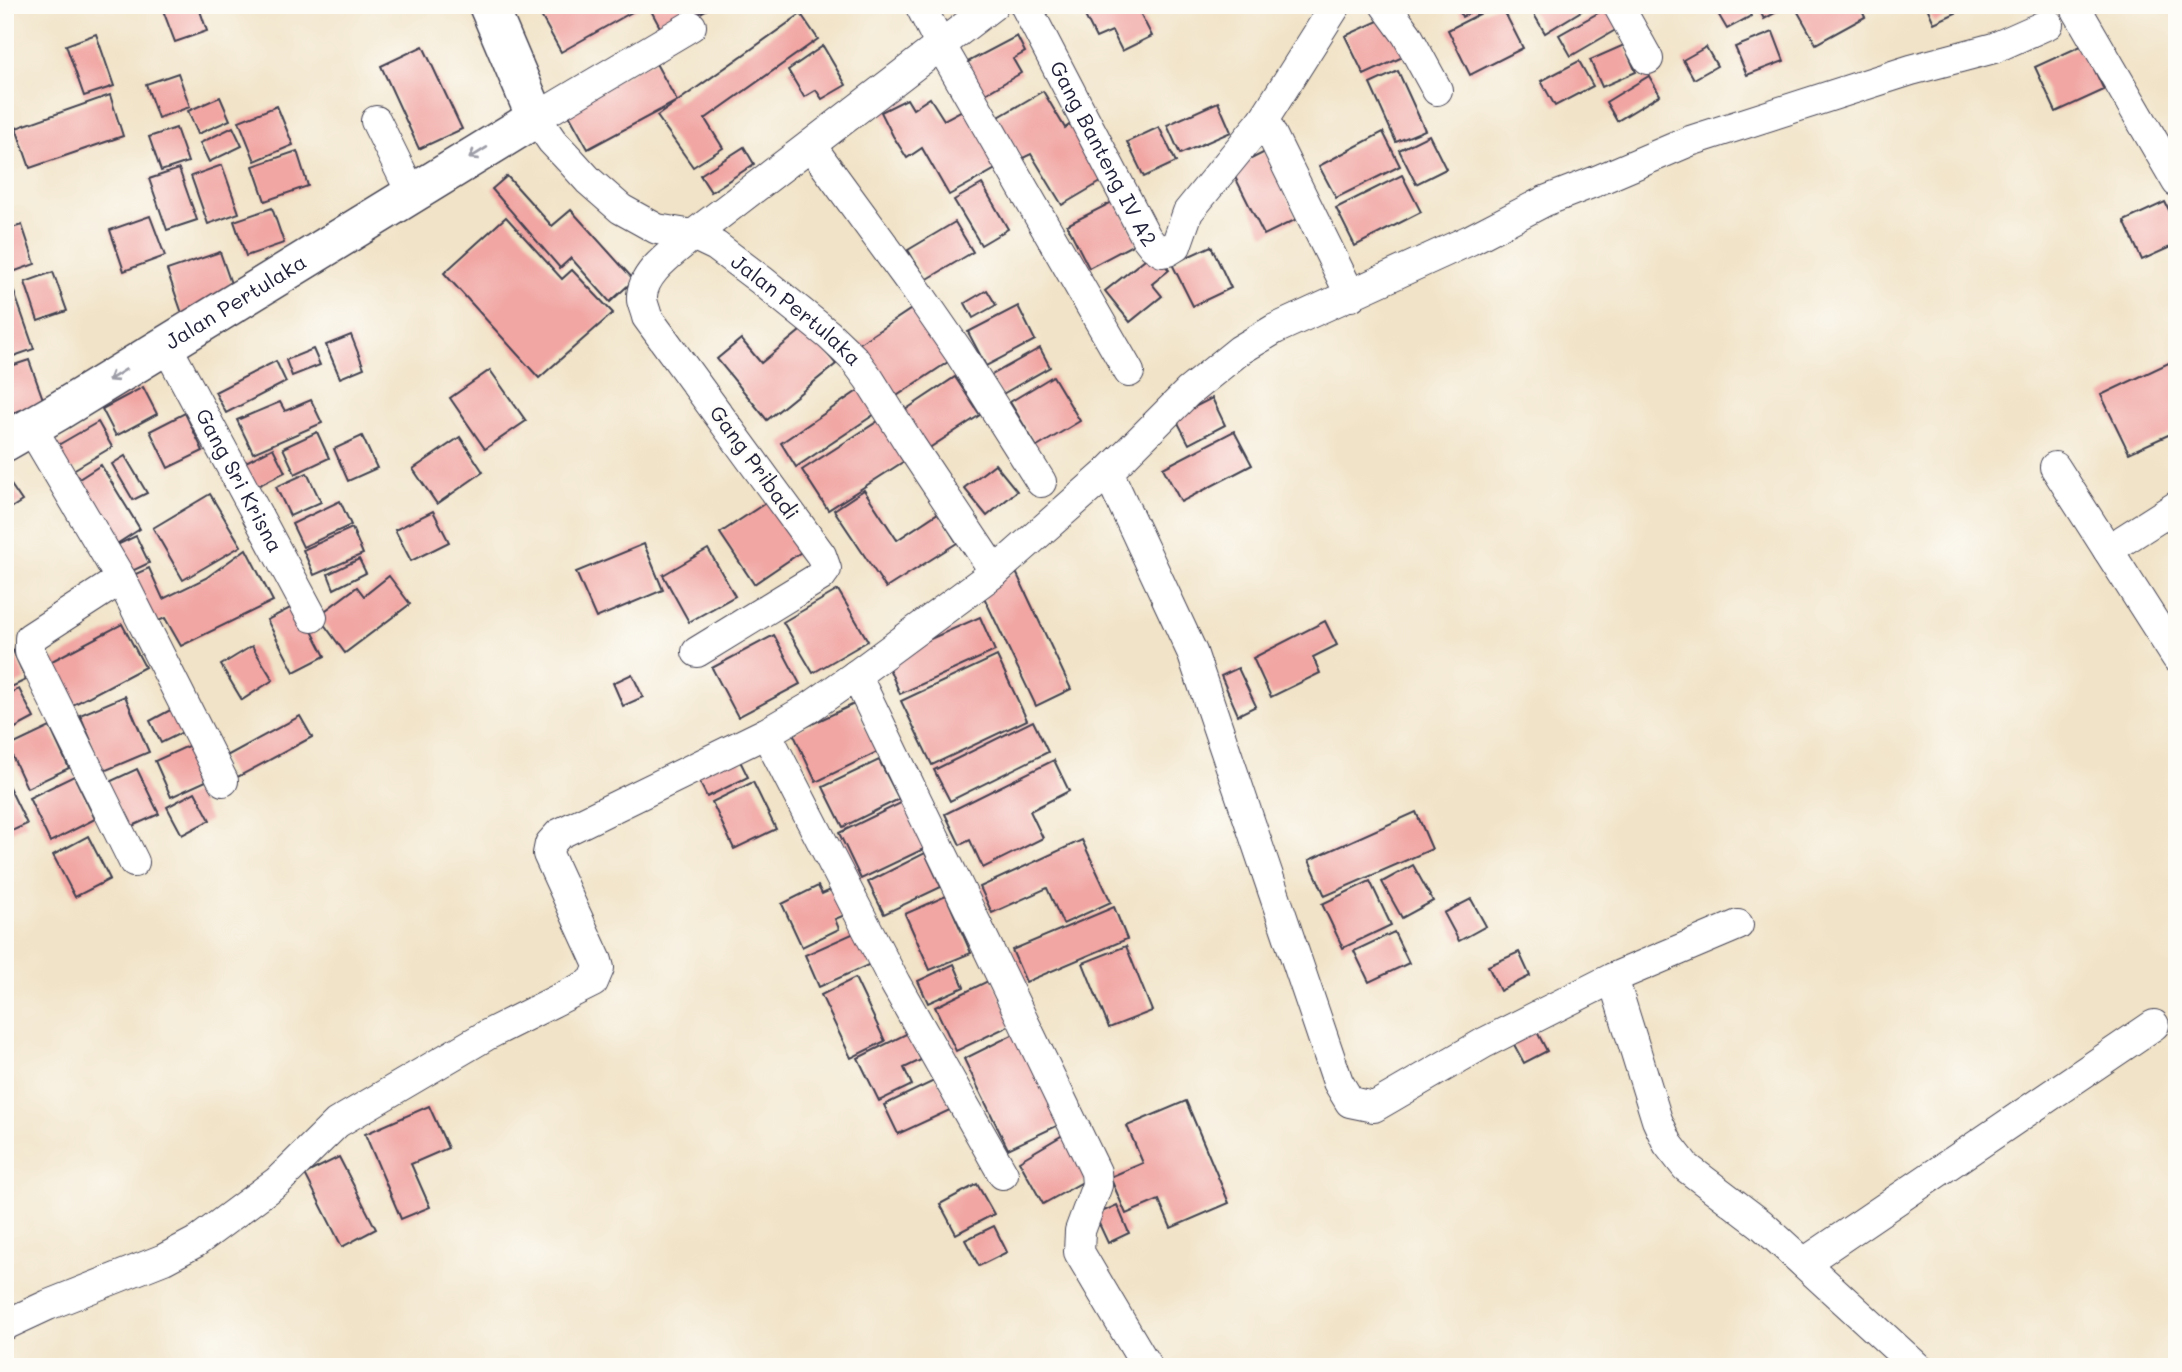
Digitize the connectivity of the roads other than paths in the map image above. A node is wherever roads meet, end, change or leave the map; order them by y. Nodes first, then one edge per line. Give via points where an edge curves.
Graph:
1 (488, 5) edge
2 (920, 5) edge
3 (993, 5) edge
4 (1025, 5) edge
5 (1336, 5) edge
6 (1385, 5) edge
7 (1618, 5) edge
8 (2078, 5) edge
9 (2048, 24) dead end
10 (691, 26) dead end
11 (941, 46) junction
12 (1648, 59) dead end
13 (1437, 90) dead end
14 (536, 118) junction
15 (1264, 119) junction
16 (376, 121) dead end
17 (811, 146) junction
18 (2177, 182) edge
19 (412, 194) junction
20 (693, 235) junction
21 (1351, 296) junction
22 (166, 345) junction
23 (1129, 372) dead end
24 (18, 435) edge
25 (2055, 467) dead end
26 (1108, 472) junction
27 (1041, 482) dead end
28 (2177, 506) edge
29 (2108, 550) junction
30 (995, 572) junction
31 (121, 579) junction
32 (312, 617) dead end
33 (697, 652) dead end
34 (2177, 658) edge
35 (856, 675) junction
36 (766, 733) junction
37 (223, 782) dead end
38 (134, 862) dead end
39 (1738, 925) dead end
40 (1613, 978) junction
41 (2154, 1025) dead end
42 (1003, 1174) dead end
43 (1804, 1263) junction
44 (5, 1325) edge
45 (1147, 1367) edge
46 (1917, 1367) edge

1 - 14 street, Jalan Pertulaka
2 - 11 street
3 - 11 street
4 - 15 street, Gang Banteng IV A2 via 1153,246 1162,252 1176,246 1188,212
5 - 15 street
6 - 13 street
7 - 12 street
8 - 18 street
9 - 21 street via 1994,48 1910,70 1690,141 1545,201
10 - 14 street
11 - 17 street
11 - 23 street
14 -> 19 street, Jalan Pertulaka
14 - 20 street, Jalan Pertulaka via 589,181 621,209 657,229
15 - 21 street
16 - 19 street
17 - 20 street
17 - 27 street via 959,352
19 - 22 street, Jalan Pertulaka
20 - 30 street, Jalan Pertulaka via 716,246 761,280 854,359
20 - 33 street, Gang Pribadi via 651,274 642,300 647,317 821,555 826,569
21 - 26 street via 1240,350 1188,392
22 -> 24 street, Jalan Pertulaka
22 - 32 street, Gang Sri Krisna
24 - 31 street
25 - 29 street
26 - 30 street
26 - 40 street via 1192,652 1338,1082 1350,1102 1374,1107 1484,1043
28 - 29 street
29 - 34 street
30 - 35 street
31 - 37 street
31 - 38 street via 43,628 29,644
35 - 36 street
35 - 45 street via 1096,1172 1097,1185 1080,1231 1079,1252
36 - 42 street via 894,983
36 - 44 street via 566,830 550,845 548,854 597,961 593,982 487,1035 337,1124 278,1181 196,1242
39 - 40 street
40 - 43 street via 1668,1144 1686,1167
41 - 43 street
43 - 46 street

